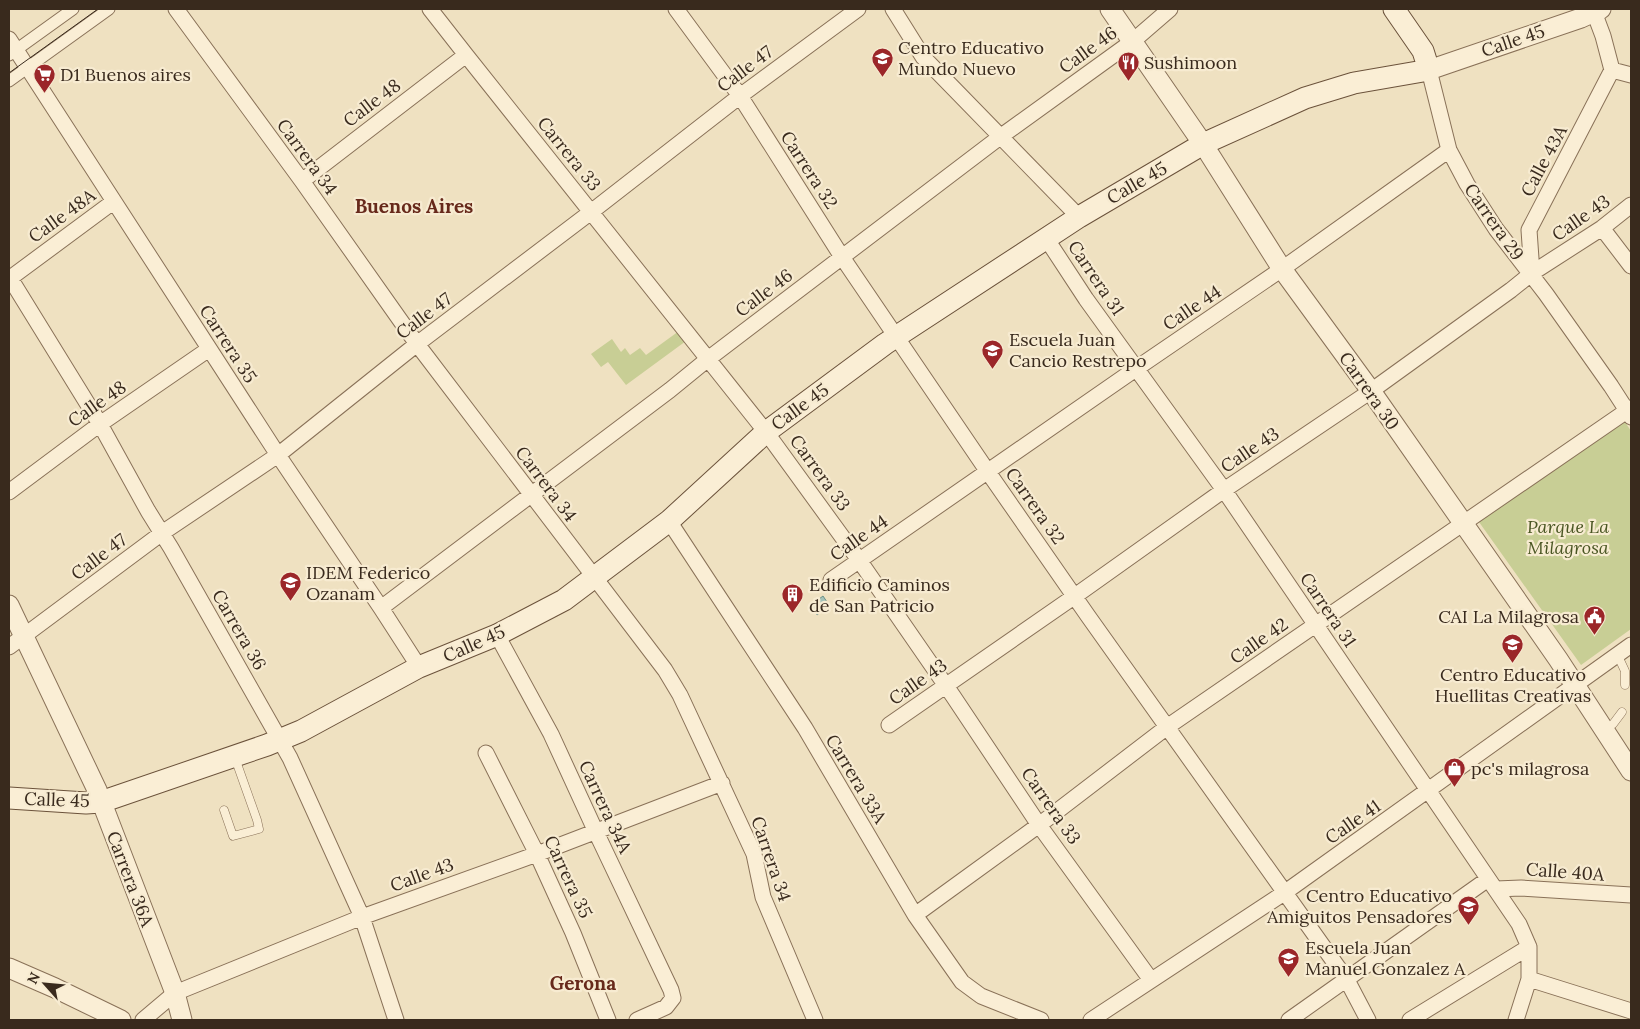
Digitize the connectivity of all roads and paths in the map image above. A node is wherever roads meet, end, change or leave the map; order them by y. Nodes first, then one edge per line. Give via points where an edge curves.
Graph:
1 (73, 9) edge
2 (109, 9) edge
3 (176, 9) edge
4 (431, 9) edge
5 (676, 9) edge
6 (858, 9) edge
7 (893, 9) edge
8 (1110, 9) edge
9 (1170, 9) edge
10 (1394, 9) edge
11 (1598, 10) edge
12 (1133, 41) junction
13 (11, 48) edge
14 (466, 55) junction
15 (27, 68) junction
16 (1429, 70) junction
17 (1612, 70) junction
18 (1631, 75) edge
19 (9, 81) edge
20 (740, 96) junction
21 (1000, 137) junction
22 (1203, 144) junction
23 (1449, 150) junction
24 (302, 181) junction
25 (114, 202) junction
26 (1631, 205) edge
27 (591, 212) junction
28 (1079, 217) junction
29 (1602, 228) junction
30 (1046, 238) junction
31 (842, 257) junction
32 (1631, 266) edge
33 (1282, 269) junction
34 (1532, 273) junction
35 (9, 279) edge
36 (896, 336) junction
37 (416, 344) junction
38 (209, 349) junction
39 (708, 359) junction
40 (1137, 368) junction
41 (1371, 391) junction
42 (1630, 412) edge
43 (100, 424) junction
44 (766, 432) junction
45 (278, 455) junction
46 (988, 472) junction
47 (1224, 490) junction
48 (9, 492) edge
49 (531, 494) junction
50 (669, 521) junction
51 (1464, 524) junction
52 (162, 533) junction
53 (859, 560) junction
54 (594, 578) junction
55 (831, 580) dead end
56 (1075, 596) junction
57 (9, 605) edge
58 (381, 608) junction
59 (1315, 625) junction
60 (497, 635) junction
61 (16, 642) edge
62 (1631, 646) edge
63 (1618, 656) junction
64 (419, 667) junction
65 (946, 685) junction
66 (1626, 685) dead end
67 (1575, 686) junction
68 (1622, 712) dead end
69 (1613, 724) dead end
70 (889, 725) dead end
71 (1167, 728) junction
72 (280, 740) junction
73 (486, 753) dead end
74 (234, 756) junction
75 (1631, 771) edge
76 (722, 783) junction
77 (1429, 791) junction
78 (9, 798) edge
79 (101, 802) junction
80 (224, 810) dead end
81 (1039, 825) junction
82 (596, 832) junction
83 (537, 854) junction
84 (1492, 884) junction
85 (1284, 893) junction
86 (1631, 895) edge
87 (915, 915) junction
88 (362, 917) junction
89 (1529, 947) junction
90 (9, 968) edge
91 (1529, 978) junction
92 (1151, 980) junction
93 (1347, 980) junction
94 (175, 993) junction
95 (1631, 1011) edge
96 (121, 1020) edge
97 (143, 1020) edge
98 (182, 1020) edge
99 (396, 1020) edge
100 (608, 1020) edge
101 (637, 1020) edge
102 (815, 1020) edge
103 (1041, 1020) edge
104 (1091, 1020) edge
105 (1289, 1020) edge
106 (1368, 1020) edge
107 (1410, 1020) edge
108 (1516, 1020) edge

1 - 13 street
2 - 15 street
3 - 24 street, Carrera 34
4 - 14 street, Carrera 33
5 - 20 street, Carrera 32
6 - 20 street, Calle 47
7 - 21 street, Carrera 31 via 924,57
8 - 12 street, Carrera 30
9 - 12 street, Calle 46
10 - 16 main road, Carrera 29 via 1423,51
11 - 16 street, Calle 45
11 - 17 street
12 - 21 street, Calle 46
12 - 22 street, Carrera 30
13 - 15 street, Carrera 35
14 - 24 street, Calle 48
14 - 27 street, Carrera 33
15 - 19 street
15 - 25 street, Carrera 35
16 - 22 main road, Calle 45 via 1354,83 1305,98
16 - 23 street, Carrera 29
17 - 18 street
17 - 34 street, Calle 43A via 1529,230
20 - 27 street, Calle 47
20 - 31 street, Carrera 32
21 - 28 street, Carrera 31
21 - 31 street, Calle 46
22 - 28 main road, Calle 45
22 - 33 street, Carrera 30
23 - 33 street, Calle 44
23 - 34 street, Carrera 29 via 1496,229
24 - 37 street, Carrera 34
25 - 35 street, Calle 48A
25 - 38 street, Carrera 35
26 - 29 street, Calle 43
27 - 37 street, Calle 47
27 - 39 street, Carrera 33
28 - 30 main road, Calle 45
29 - 32 street
29 - 34 street, Calle 43
30 - 36 main road, Calle 45
30 - 40 street, Carrera 31 via 1086,300
31 - 36 street, Carrera 32
31 - 39 street, Calle 46
33 - 40 street, Calle 44
33 - 41 street, Carrera 30
34 - 41 street, Calle 43
34 - 42 street, Carrera 29
35 - 43 street, Carrera 36
36 - 44 main road, Calle 45
36 - 46 street, Carrera 32
37 - 45 street, Calle 47
37 - 49 street, Carrera 34
38 - 43 street, Calle 48
38 - 45 street, Carrera 35
39 - 44 street, Carrera 33
39 - 49 street, Calle 46
40 - 46 street, Calle 44
40 - 47 street, Carrera 31
41 - 47 street, Calle 43
41 - 51 street, Carrera 30
42 - 51 street, Calle 42
43 - 48 street, Calle 48
43 - 52 street, Carrera 36
44 - 50 main road, Calle 45
44 - 53 street, Carrera 33
45 - 52 street, Calle 47
45 - 58 street, Carrera 35
46 - 53 street, Calle 44
46 - 56 street, Carrera 32
47 - 56 street, Calle 43
47 - 59 street, Carrera 31
49 - 54 street, Carrera 34
49 - 58 street, Calle 46
50 - 54 main road, Calle 45
50 - 87 street, Carrera 33A via 805,728
51 - 59 street, Calle 42
51 - 67 street, Carrera 30
52 - 61 street, Calle 47
52 - 72 street, Carrera 36
53 - 55 street, Calle 44
53 - 65 street, Carrera 33
54 - 60 main road, Calle 45 via 564,600
54 - 76 street, Carrera 34 via 665,670
56 - 65 street, Calle 43
56 - 71 street, Carrera 32
57 - 61 street, Carrera 36A
58 - 64 street, Carrera 35
59 - 71 street, Calle 42
59 - 77 street, Carrera 31
60 - 64 main road, Calle 45
60 - 82 street, Carrera 34A via 551,734
61 - 79 street, Carrera 36A
62 - 63 street, Calle 41
63 - 66 lane via 1626,671
63 - 67 street, Calle 41
64 - 72 main road, Calle 45
65 - 70 street, Calle 43
65 - 81 street, Carrera 33
67 - 75 street, Carrera 30
67 - 77 street, Calle 41
68 - 69 lane
71 - 81 street, Calle 42
71 - 85 street, Carrera 32
72 - 74 main road, Calle 45
72 - 88 street, Carrera 36
73 - 83 street, Carrera 35
74 - 79 main road, Calle 45
74 - 80 lane via 259,829 233,836
76 - 82 street, Calle 43
76 - 102 street, Carrera 34 via 754,854 763,898
77 - 84 street, Carrera 31
77 - 85 street, Calle 41
78 - 79 main road, Calle 45
79 - 94 street, Carrera 36A
81 - 87 street, Calle 42
81 - 92 street, Carrera 33
82 - 83 street, Calle 43
82 - 101 street, Carrera 34A via 673,998 666,1007
83 - 88 street, Calle 43
83 - 100 street, Carrera 35
84 - 86 street, Calle 40A
84 - 89 street, Carrera 31 via 1519,924
84 - 93 street
85 - 92 street, Calle 41
85 - 93 street, Carrera 32
87 - 103 street, Carrera 33A via 962,982 981,996
88 - 94 street, Calle 43
88 - 99 street, Carrera 36
89 - 91 street, Carrera 31
89 - 107 street
90 - 96 street
91 - 95 street
91 - 108 street, Carrera 31
92 - 104 street, Calle 41
93 - 105 street
93 - 106 street, Carrera 32
94 - 97 street, Calle 43
94 - 98 street, Carrera 36A

